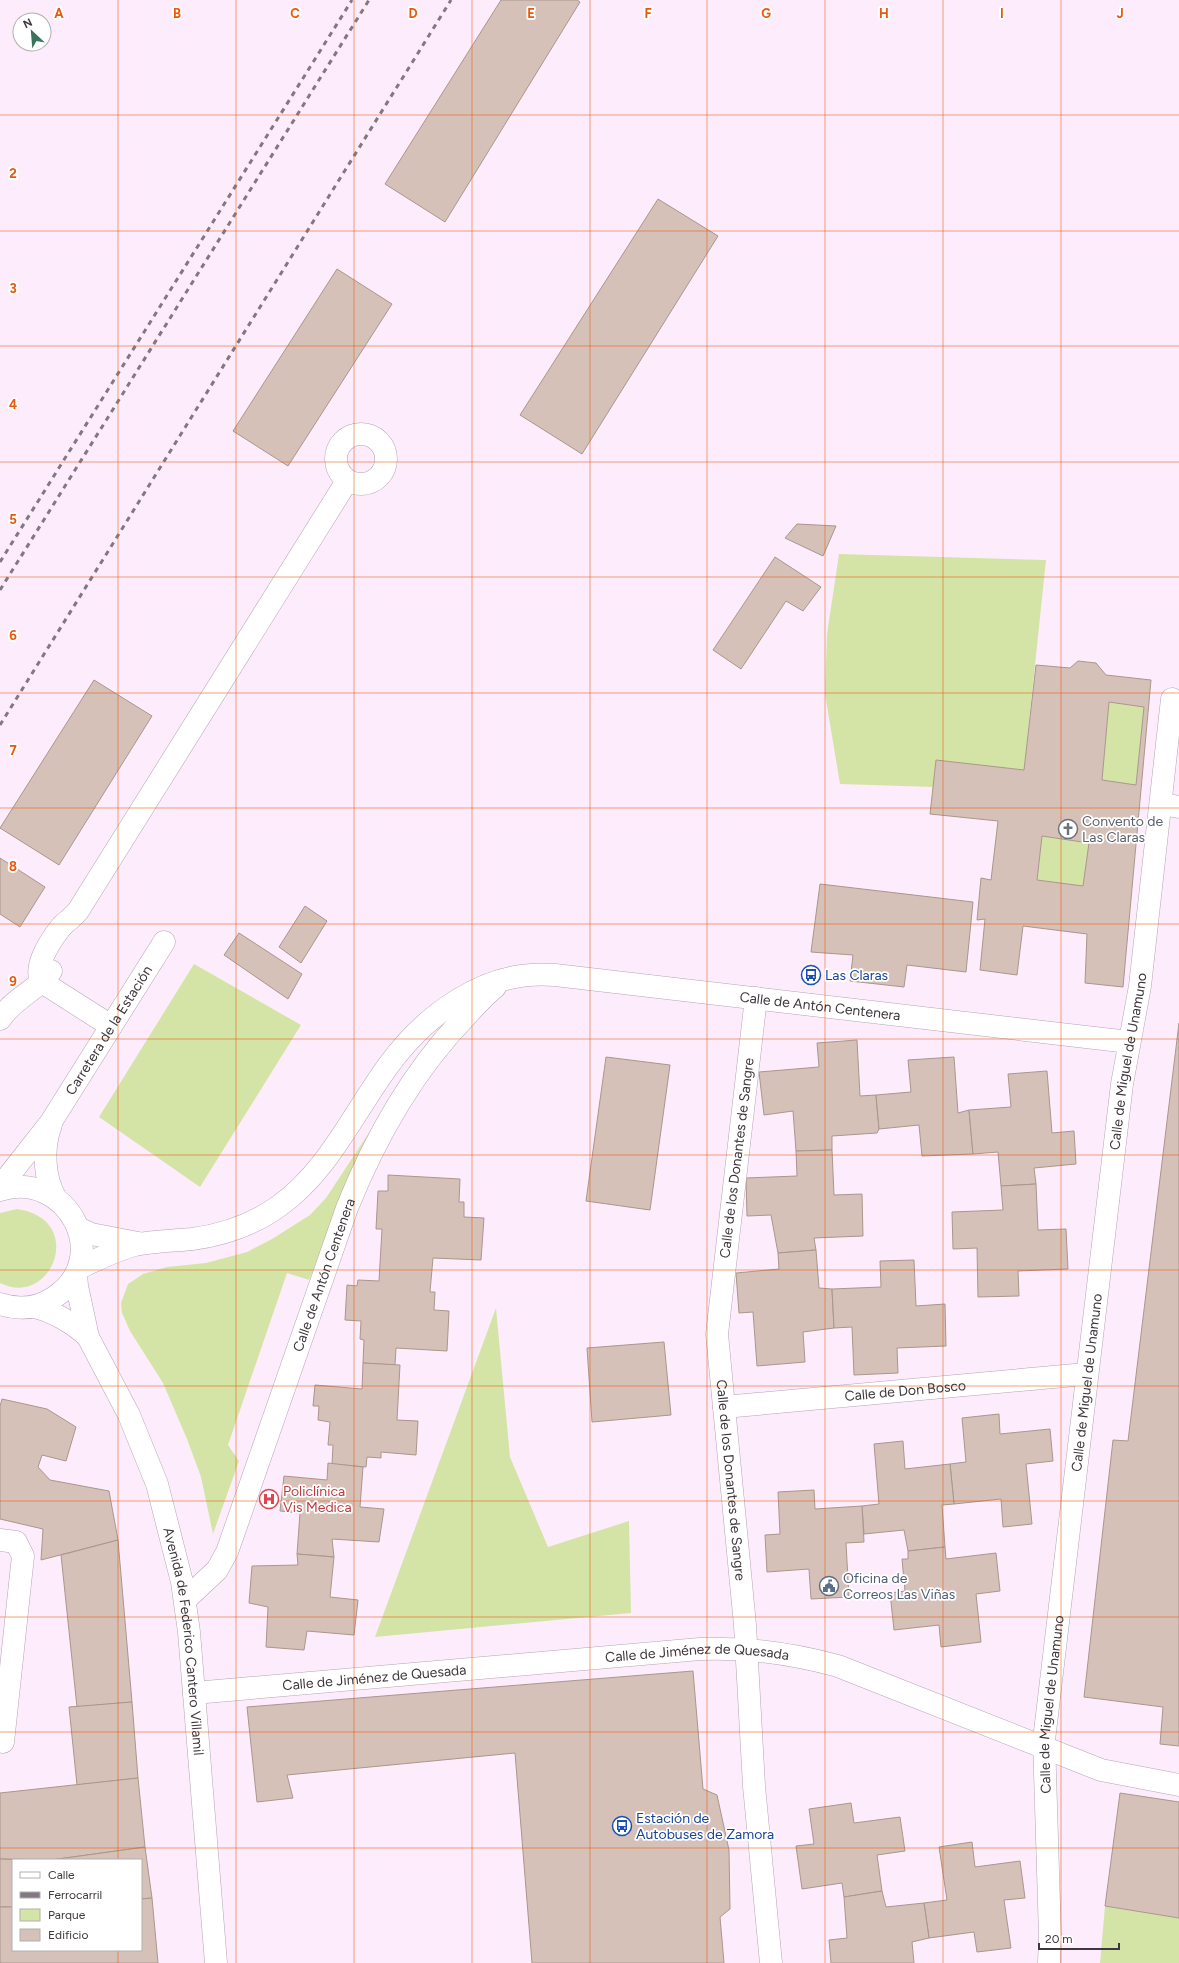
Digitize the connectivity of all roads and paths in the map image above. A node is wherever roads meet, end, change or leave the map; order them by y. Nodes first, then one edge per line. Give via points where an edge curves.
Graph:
1 (347, 481) dead end
2 (1172, 699) dead end
3 (1173, 740) edge
4 (1170, 806) edge
5 (164, 942) dead end
6 (511, 977) junction
7 (42, 982) junction
8 (756, 998) junction
9 (0, 1019) edge
10 (111, 1026) junction
11 (1129, 1042) junction
12 (53, 1119) junction
13 (0, 1187) edge
14 (0, 1190) edge
15 (56, 1199) junction
16 (78, 1228) junction
17 (143, 1243) junction
18 (78, 1271) junction
19 (0, 1304) edge
20 (33, 1307) junction
21 (88, 1336) junction
22 (1086, 1374) junction
23 (724, 1408) junction
24 (0, 1540) edge
25 (185, 1600) junction
26 (747, 1649) junction
27 (194, 1693) junction
28 (3, 1742) dead end
29 (1044, 1748) junction
30 (1179, 1784) edge
31 (216, 1963) edge
32 (771, 1963) edge
33 (1049, 1963) edge

1 - 7 street via 78,911 60,928 42,959 38,971
2 - 3 street, Calle de Miguel de Unamuno
3 - 4 street, Calle de Miguel de Unamuno
4 - 11 street, Calle de Miguel de Unamuno
5 - 10 street, Carretera de la Estación
6 - 8 street, Calle de Antón Centenera via 555,975
6 - 17 street, Calle de Antón Centenera via 467,994 418,1030 388,1066 319,1167 278,1207 249,1223 224,1232 192,1239
6 - 25 street, Calle de Antón Centenera via 484,997 438,1047 408,1090 374,1148 347,1208 228,1552 217,1570
7 - 9 street via 15,1001
7 - 10 street
8 - 11 street, Calle de Antón Centenera
8 - 23 street, Calle de los Donantes de Sangre via 718,1323
10 - 12 street, Carretera de la Estación
11 - 22 street, Calle de Miguel de Unamuno
12 - 13 street, Carretera de la Estación
12 - 15 street, Carretera de la Estación via 47,1134 45,1150 48,1180
14 - 15 street via 32,1188
15 - 16 street, Avenida de Federico Cantero Villamil via 70,1212
16 - 17 street, Calle de Antón Centenera via 91,1234
16 - 18 street, Avenida de Federico Cantero Villamil via 82,1245
17 - 18 street, Calle de Antón Centenera via 127,1247
18 - 20 street via 58,1295
18 - 21 street, Avenida de Federico Cantero Villamil via 77,1286
19 - 20 street via 18,1308
20 - 21 street via 66,1322
21 - 25 street, Avenida de Federico Cantero Villamil via 148,1460 165,1509
22 - 23 street, Calle de Don Bosco
22 - 29 street, Calle de Miguel de Unamuno
23 - 26 street, Calle de los Donantes de Sangre
24 - 28 street via 16,1542 23,1556
25 - 27 street, Avenida de Federico Cantero Villamil
26 - 27 street, Calle de Jiménez de Quesada via 700,1649
26 - 29 street, Calle de Jiménez de Quesada via 838,1666
26 - 32 street, Calle de los Donantes de Sangre via 754,1786
27 - 31 street, Avenida de Federico Cantero Villamil
29 - 30 street, Calle de Jiménez de Quesada via 1101,1770
29 - 33 street, Calle de Miguel de Unamuno

